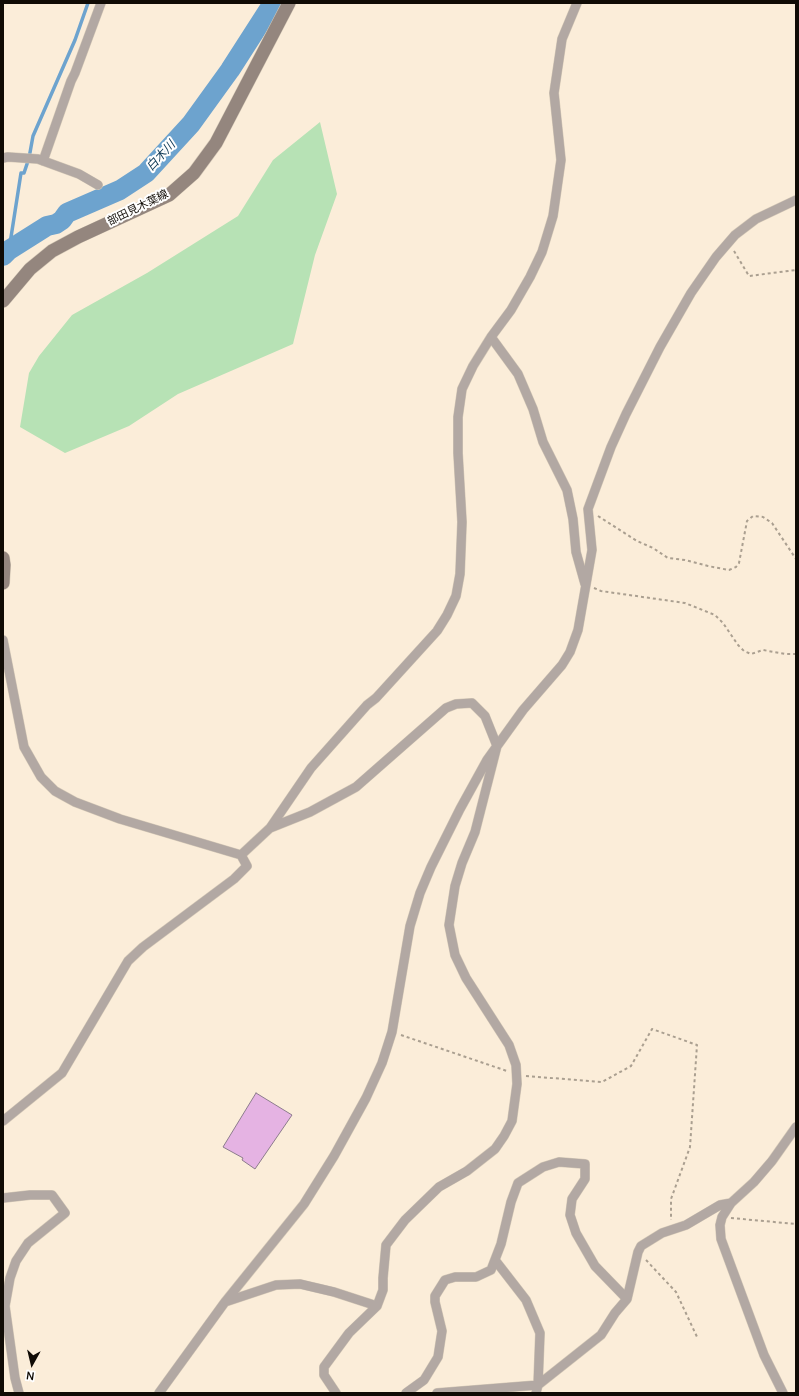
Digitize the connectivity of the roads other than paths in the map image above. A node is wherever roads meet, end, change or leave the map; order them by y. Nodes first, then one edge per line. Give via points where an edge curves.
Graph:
1 (101, 3) edge
2 (289, 3) edge
3 (577, 3) edge
4 (3, 158) edge
5 (43, 161) junction
6 (98, 185) dead end
7 (796, 200) edge
8 (3, 301) edge
9 (490, 337) junction
10 (3, 558) edge
11 (3, 583) edge
12 (588, 587) junction
13 (3, 640) edge
14 (497, 746) junction
15 (270, 828) junction
16 (241, 855) junction
17 (3, 1121) edge
18 (796, 1126) edge
19 (3, 1198) edge
20 (732, 1203) junction
21 (495, 1260) junction
22 (627, 1299) junction
23 (225, 1302) junction
24 (377, 1306) junction
25 (537, 1389) edge
26 (18, 1393) edge
27 (159, 1393) edge
28 (336, 1393) edge
29 (406, 1393) edge
30 (437, 1393) edge
31 (783, 1393) edge

1 - 5 street
2 - 8 main road, 部田見木葉線 via 216,143 194,172 169,195 78,237 52,252 30,269
3 - 9 street via 562,39 554,93 561,160 553,216 542,252 530,277 511,310
4 - 5 street
5 - 6 street via 79,174
7 - 12 street via 756,219 728,242 691,293 660,347 611,447 588,509 592,550
9 - 12 street via 518,374 533,409 543,442 567,490 576,552
9 - 15 street via 462,389 458,417 462,522 460,574 456,596 437,631 312,768
10 - 11 main road
12 - 14 street via 570,652
13 - 16 street via 24,747 41,777 55,791 75,802 120,819
14 - 15 street via 485,716 472,703 456,704 446,708 356,787 310,812
14 - 23 street via 460,809 420,893 410,926 392,1032 382,1063 366,1098 304,1204
14 - 24 street via 475,832 454,886 449,925 455,955 466,978 509,1045 516,1065 517,1084 512,1121 495,1149 467,1171 439,1187 404,1220 386,1245 383,1290
15 - 16 street
16 - 17 street via 247,866 128,961 62,1073
18 - 20 street via 772,1161
19 - 26 street via 52,1195 65,1213 28,1243 16,1261 10,1278 5,1306
20 - 22 street via 720,1205 686,1226 662,1233 641,1246
20 - 31 street via 722,1217 722,1239 764,1355
21 - 22 street via 502,1244 510,1202 518,1183 542,1167 559,1162 585,1164 585,1179 572,1199 570,1215 576,1233 595,1266
21 - 25 street via 526,1300 540,1333
21 - 29 street via 491,1270 476,1277 444,1280 435,1296 442,1331 438,1357 424,1380
22 - 25 street via 601,1336
23 - 24 street via 276,1285 300,1284
23 - 27 street
24 - 28 street via 349,1333 324,1367 324,1375
25 - 30 street

